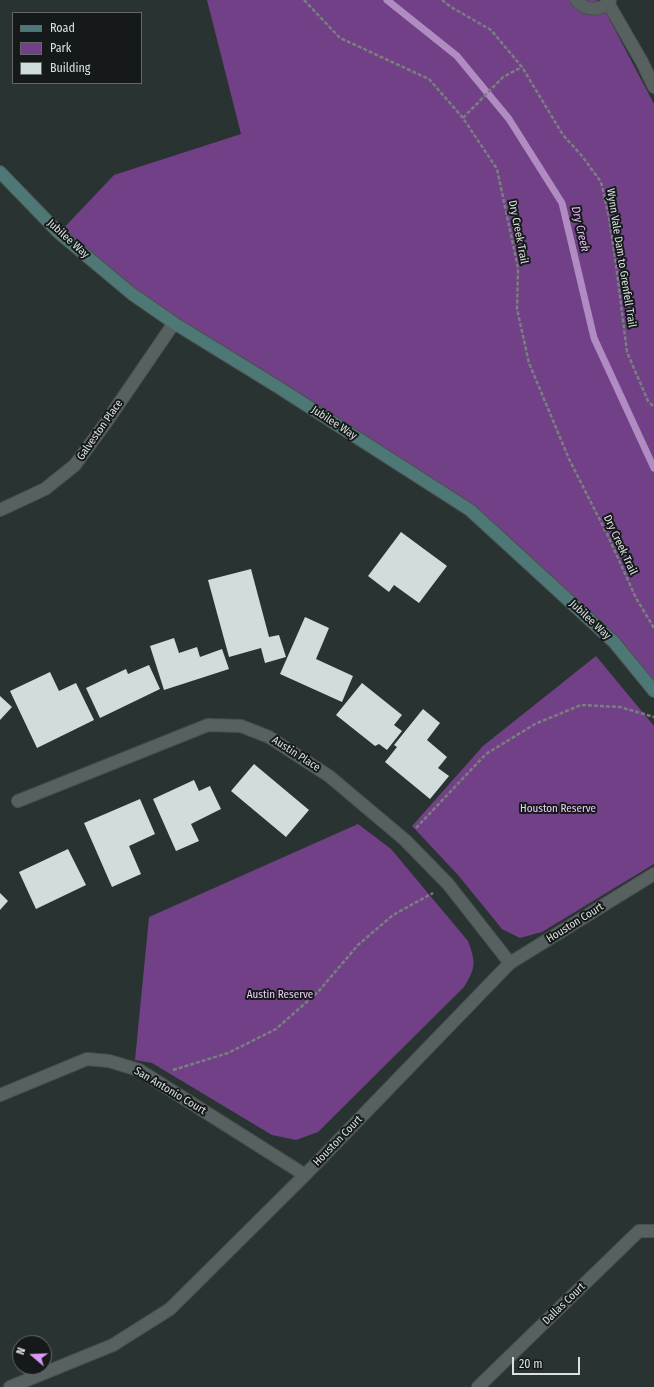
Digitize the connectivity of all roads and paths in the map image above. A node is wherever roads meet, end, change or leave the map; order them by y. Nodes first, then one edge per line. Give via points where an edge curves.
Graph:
1 (304, 0) edge
2 (442, 0) edge
3 (576, 0) edge
4 (609, 2) edge
5 (522, 67) junction
6 (654, 86) edge
7 (464, 118) junction
8 (0, 172) edge
9 (174, 323) junction
10 (654, 407) edge
11 (0, 510) edge
12 (654, 628) edge
13 (654, 690) edge
14 (654, 717) edge
15 (18, 801) dead end
16 (405, 840) junction
17 (654, 874) edge
18 (448, 884) junction
19 (510, 962) junction
20 (147, 1075) junction
21 (0, 1095) edge
22 (305, 1175) junction
23 (654, 1231) edge
24 (10, 1387) edge
25 (478, 1387) edge

1 - 7 path, Dry Creek Trail via 340,38 429,79
2 - 5 path, Wynn Vale Dam to Grenfell Trail via 491,30
3 - 4 street via 586,8 594,9
4 - 6 street
5 - 7 path via 503,77
5 - 10 path, Wynn Vale Dam to Grenfell Trail via 563,135 601,182 616,265 627,352 648,402
7 - 12 path, Dry Creek Trail via 497,169 518,268 517,309 528,363 569,459 636,598
8 - 9 street, Jubilee Way via 59,233 132,294
9 - 11 street, Galveston Place via 75,465 45,489
9 - 13 street, Jubilee Way via 470,510 614,642
14 - 16 path via 620,707 581,704 535,724 486,754
15 - 16 street, Austin Place via 208,725 240,726 269,737 329,776
16 - 18 street, Austin Place
17 - 19 street, Houston Court
18 - 19 street, Austin Place
18 - 20 path via 393,915 358,944 318,992 276,1029 228,1053 182,1068
19 - 22 street, Houston Court
20 - 21 street, San Antonio Court via 109,1060 87,1059
20 - 22 street, San Antonio Court
22 - 24 street, Houston Court via 170,1310 113,1345
23 - 25 street, Dallas Court via 639,1231

